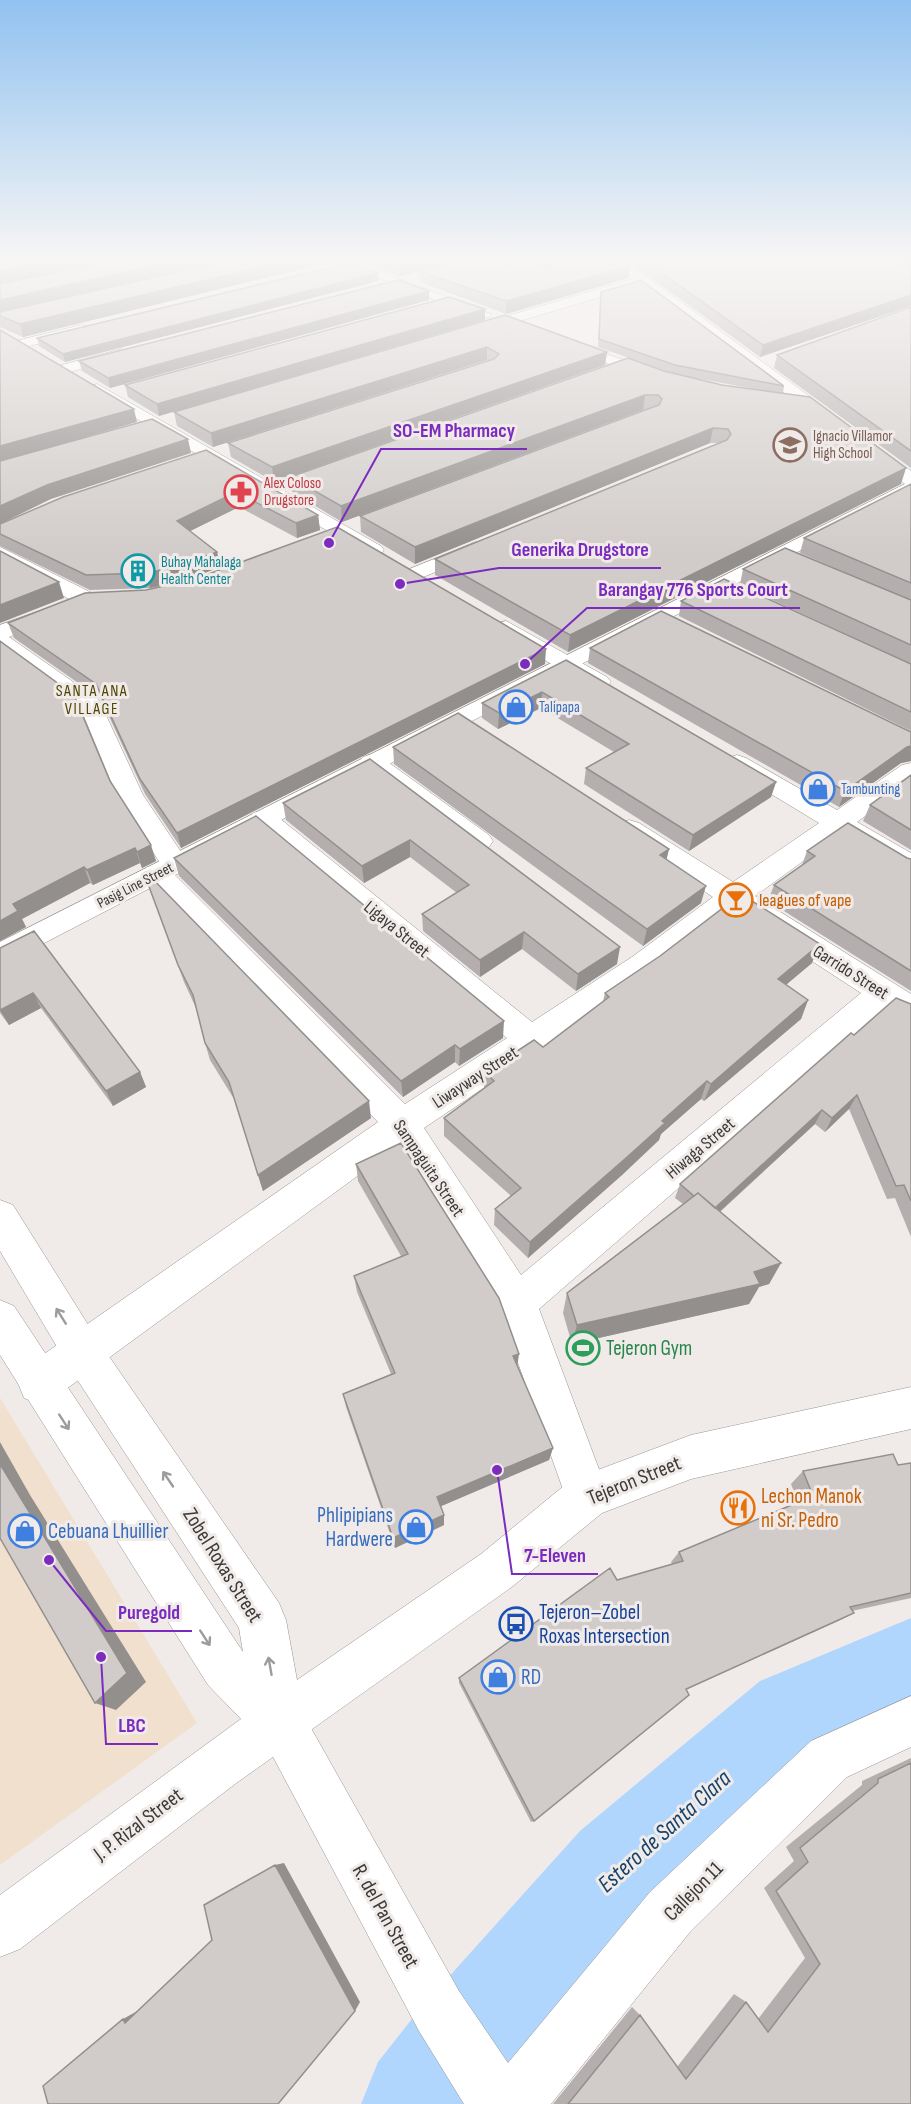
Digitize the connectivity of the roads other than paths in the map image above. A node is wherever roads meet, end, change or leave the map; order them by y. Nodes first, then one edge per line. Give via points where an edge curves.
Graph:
1 (47, 359) edge
2 (72, 359) edge
3 (609, 359) edge
4 (749, 359) edge
5 (777, 359) edge
6 (52, 362) junction
7 (625, 365) junction
8 (758, 366) junction
9 (604, 374) edge
10 (678, 382) edge
11 (132, 389) edge
12 (109, 395) junction
13 (777, 401) edge
14 (811, 406) junction
15 (181, 417) edge
16 (158, 424) junction
17 (135, 431) edge
18 (232, 447) edge
19 (210, 454) junction
20 (187, 462) edge
21 (911, 480) edge
22 (295, 484) edge
23 (911, 486) edge
24 (273, 491) junction
25 (362, 522) edge
26 (339, 530) junction
27 (318, 539) edge
28 (489, 543) edge
29 (0, 553) edge
30 (414, 574) junction
31 (432, 585) edge
32 (107, 598) edge
33 (86, 599) junction
34 (490, 619) edge
35 (0, 633) edge
36 (0, 641) edge
37 (566, 663) junction
38 (616, 692) edge
39 (460, 717) junction
40 (489, 737) edge
41 (717, 752) edge
42 (372, 762) junction
43 (911, 771) edge
44 (606, 814) edge
45 (263, 819) junction
46 (838, 823) junction
47 (501, 858) edge
48 (911, 865) edge
49 (166, 869) junction
50 (733, 897) junction
51 (0, 955) edge
52 (897, 1001) edge
53 (531, 1040) junction
54 (402, 1124) junction
55 (0, 1217) edge
56 (517, 1303) junction
57 (0, 1319) edge
58 (83, 1353) junction
59 (39, 1383) junction
60 (911, 1408) edge
61 (587, 1496) junction
62 (911, 1721) edge
63 (280, 1723) junction
64 (0, 1929) edge
65 (499, 2104) edge
66 (513, 2104) edge

1 - 6 street
2 - 6 street
3 - 7 street
4 - 8 street
5 - 8 street
6 - 12 street
7 - 9 street
7 - 10 street
8 - 14 street
11 - 12 street
12 - 16 street
13 - 14 street
14 - 21 street
15 - 16 street
16 - 17 street
16 - 19 street
18 - 19 street
19 - 20 street
19 - 24 street
22 - 24 street
23 - 37 street, Pasig Line Street via 791,557 670,621
24 - 26 street
25 - 26 street
26 - 27 street
26 - 30 street
28 - 30 street
29 - 33 street
30 - 31 street
32 - 33 street
33 - 35 street
34 - 37 street
36 - 49 street, Sampaguita Street via 91,705
37 - 38 street
37 - 39 street, Pasig Line Street
39 - 40 street
39 - 42 street, Pasig Line Street
41 - 46 street
42 - 45 street, Pasig Line Street
42 - 47 street
43 - 46 street, Liwayway Street
44 - 50 street, Garrido Street
45 - 49 street, Pasig Line Street
45 - 53 street, Ligaya Street
46 - 48 street
46 - 50 street, Liwayway Street
49 - 51 street, Pasig Line Street
49 - 54 street, Sampaguita Street
50 - 52 street, Garrido Street
50 - 53 street, Liwayway Street via 633,958
52 - 56 street, Hiwaga Street
53 - 54 street, Liwayway Street
54 - 56 street, Sampaguita Street
54 - 58 street, Liwayway Street
58 -> 55 street, Zobel Roxas Street
56 - 61 street, Sampaguita Street
57 - 59 street
58 - 59 street, Liwayway Street
63 -> 58 street, Zobel Roxas Street via 262,1620
59 -> 63 street via 225,1668
60 - 61 street, Tejeron Street via 691,1457
61 - 63 street, Tejeron Street via 497,1570
62 - 66 street, Callejon 11 via 829,1759 670,1912
63 - 64 street, J. P. Rizal Street via 124,1833
63 - 65 street, R. del Pan Street via 448,2025

